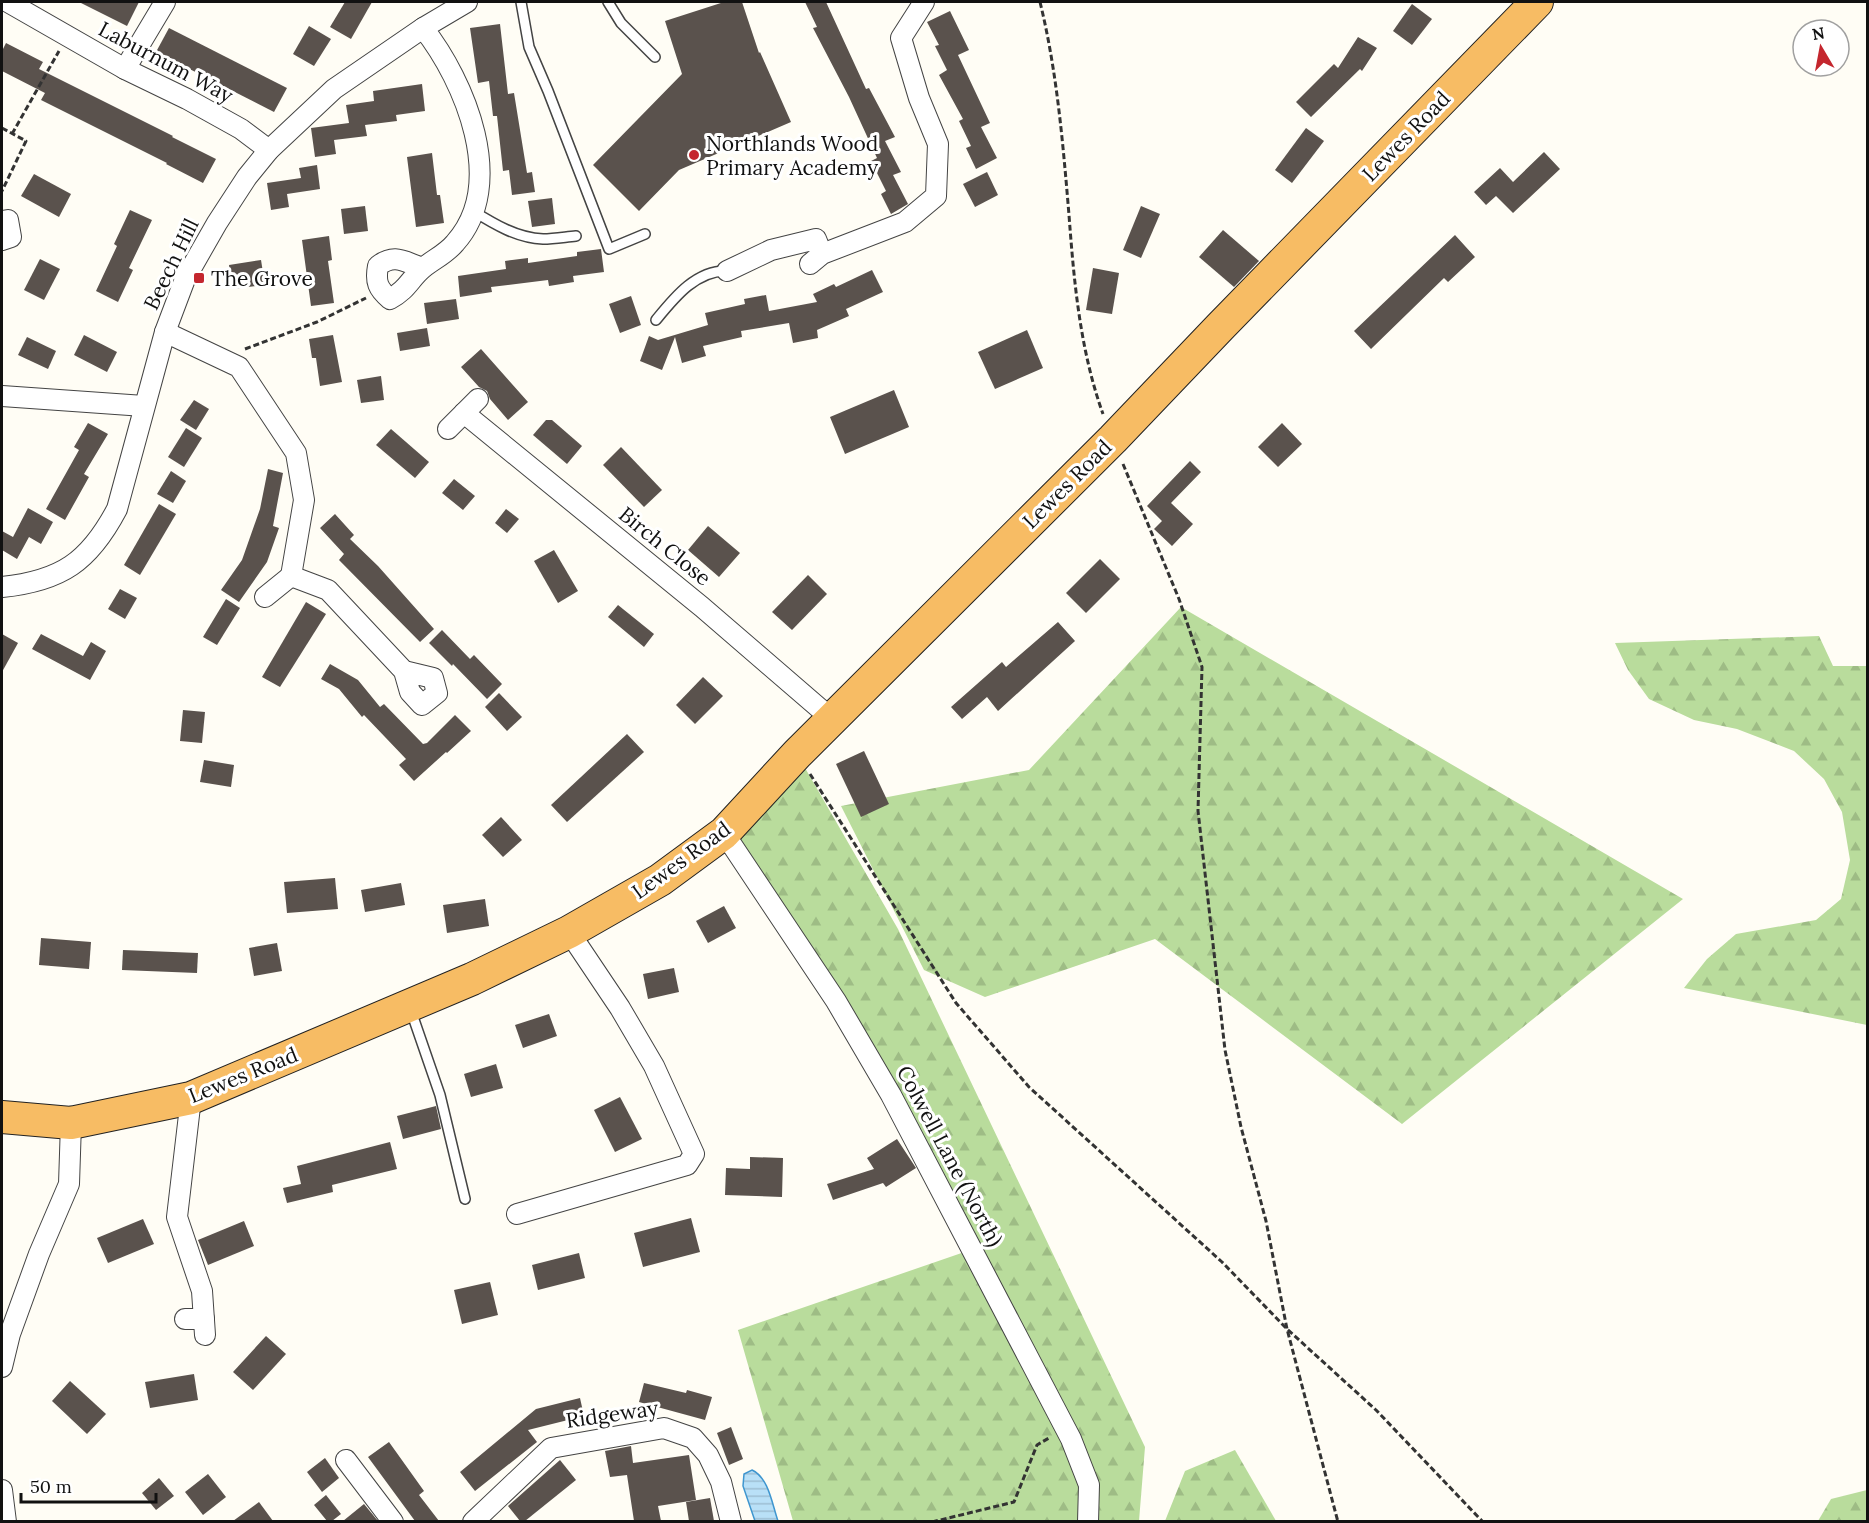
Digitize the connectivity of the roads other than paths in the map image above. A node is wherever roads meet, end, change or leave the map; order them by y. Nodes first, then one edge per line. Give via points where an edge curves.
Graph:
1 (8, 2) edge
2 (165, 2) edge
3 (467, 2) edge
4 (520, 2) edge
5 (608, 2) edge
6 (924, 2) edge
7 (1537, 2) edge
8 (423, 28) junction
9 (655, 57) dead end
10 (125, 69) junction
11 (269, 150) junction
12 (473, 211) junction
13 (2, 221) edge
14 (645, 234) dead end
15 (576, 236) dead end
16 (2, 240) edge
17 (423, 268) junction
18 (727, 271) joint
19 (656, 320) dead end
20 (165, 332) junction
21 (2, 396) edge
22 (478, 399) dead end
23 (144, 406) junction
24 (464, 413) junction
25 (448, 429) dead end
26 (291, 576) junction
27 (2, 587) edge
28 (265, 597) dead end
29 (404, 671) dead end
30 (833, 720) junction
31 (724, 833) junction
32 (569, 932) junction
33 (409, 1005) junction
34 (190, 1098) junction
35 (2, 1117) edge
36 (71, 1123) junction
37 (465, 1199) dead end
38 (517, 1214) dead end
39 (198, 1325) dead end
40 (2, 1367) edge
41 (346, 1460) dead end
42 (2, 1490) edge
43 (6, 1521) edge
44 (393, 1521) edge
45 (473, 1521) edge
46 (731, 1521) edge
47 (1088, 1521) edge

1 - 10 street, Laburnum Way
2 - 10 street
3 - 8 street, Beech Hill
4 - 14 lane via 528,47 609,249
5 - 9 lane via 621,23
6 - 18 street via 901,38 938,144 936,196 905,222 816,259 816,239 771,250
7 - 30 highway, Lewes Road via 1113,439
8 - 11 street, Beech Hill via 334,89
8 - 12 street via 437,45 459,87 474,129 480,162 479,192
10 - 11 street, Laburnum Way via 241,129
11 - 20 street, Beech Hill via 217,223 185,279
12 - 15 lane via 517,233 542,239
12 - 17 street via 456,242
13 - 16 street via 8,220 11,237
17 - 17 street via 404,291 390,299 380,291 375,279 378,266 387,260
18 - 19 lane via 716,270 683,289
20 - 23 street, Beech Hill
20 - 26 street via 239,367 296,453 304,500
21 - 23 street
22 - 24 street
23 - 27 street, Beech Hill via 117,509 107,529 77,561 56,576
24 - 25 street
24 - 30 street, Birch Close via 702,607
26 - 28 street
26 - 29 street via 328,590
30 - 31 highway, Lewes Road
31 - 32 highway, Lewes Road via 660,880
31 - 47 street, Colwell Lane (North) via 836,1001 891,1095 1066,1429 1089,1485
32 - 33 highway, Lewes Road
32 - 38 street via 654,1066 694,1154 687,1165
33 - 34 highway, Lewes Road
33 - 37 lane via 440,1095
34 - 36 highway, Lewes Road
34 - 39 street via 177,1216 202,1291
35 - 36 highway, Lewes Road
36 - 40 street via 69,1184 39,1254
41 - 44 street
42 - 43 street
45 - 46 street, Ridgeway via 551,1448 664,1428 693,1438 708,1455 721,1482

